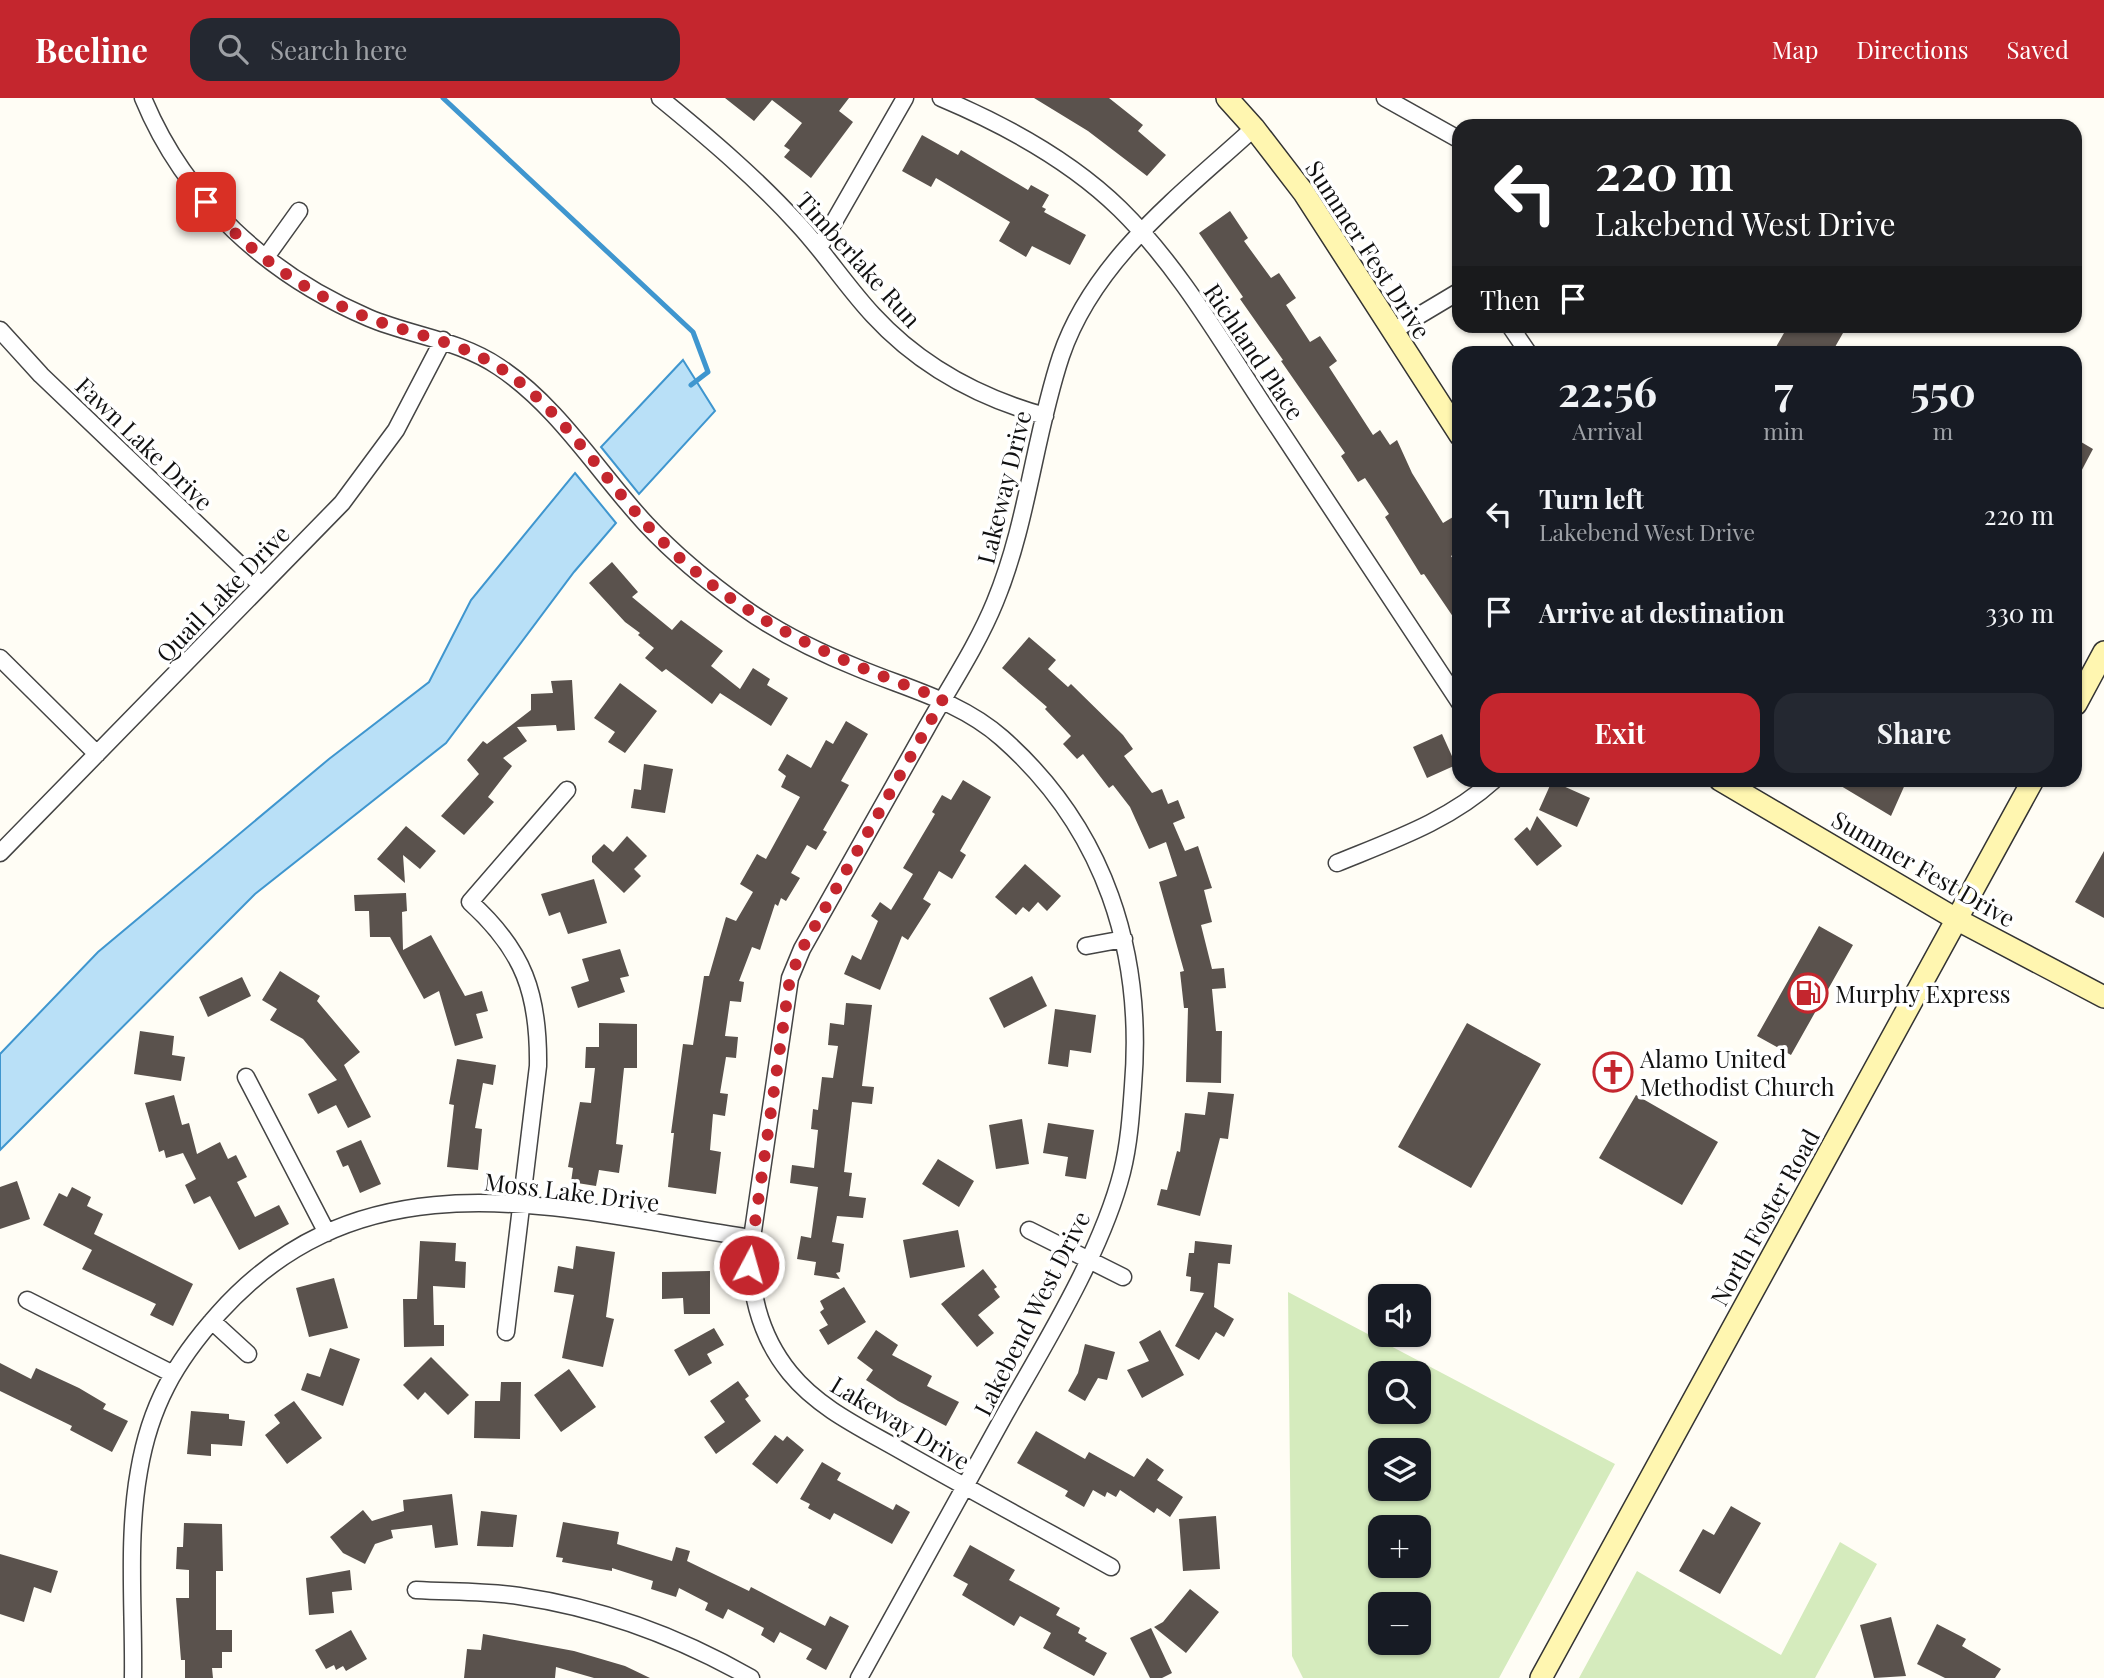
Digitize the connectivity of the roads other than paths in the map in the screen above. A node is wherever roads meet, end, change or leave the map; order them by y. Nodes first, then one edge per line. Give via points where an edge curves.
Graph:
1 (143, 98) edge
2 (660, 98) edge
3 (905, 98) edge
4 (941, 98) edge
5 (1227, 98) edge
6 (1385, 98) edge
7 (1254, 128) junction
8 (1452, 136) edge
9 (299, 211) dead end
10 (1142, 231) junction
11 (819, 248) junction
12 (265, 257) junction
13 (1452, 296) edge
14 (0, 330) edge
15 (1393, 331) junction
16 (443, 340) junction
17 (1045, 416) junction
18 (1452, 423) edge
19 (261, 585) junction
20 (2104, 652) edge
21 (0, 658) edge
22 (1452, 691) edge
23 (2082, 693) edge
24 (943, 699) junction
25 (97, 754) junction
26 (1487, 787) edge
27 (1732, 787) edge
28 (2029, 787) edge
29 (567, 790) dead end
30 (0, 853) edge
31 (1337, 863) dead end
32 (1956, 919) junction
33 (1124, 939) junction
34 (1086, 946) dead end
35 (2104, 997) edge
36 (246, 1077) dead end
37 (523, 1204) junction
38 (1028, 1230) dead end
39 (327, 1233) junction
40 (752, 1238) junction
41 (1087, 1260) junction
42 (1123, 1277) dead end
43 (27, 1300) dead end
44 (212, 1321) junction
45 (506, 1332) dead end
46 (248, 1354) dead end
47 (171, 1373) junction
48 (964, 1487) junction
49 (1111, 1567) dead end
50 (416, 1590) dead end
51 (133, 1678) edge
52 (751, 1678) edge
53 (859, 1678) edge
54 (1541, 1678) edge

1 - 12 street, Lakebend West Drive via 194,188 218,217
2 - 11 street, Timberlake Run via 723,149
3 - 11 street
4 - 10 street, Richland Place via 1061,161
5 - 7 main road, Summer Fest Drive
6 - 8 street
7 - 10 street, Lakeway Drive
7 - 15 main road, Summer Fest Drive via 1304,193
9 - 12 street
10 - 17 street, Lakeway Drive via 1100,282 1073,326
10 - 22 street, Richland Place via 1212,326
11 - 17 street, Timberlake Run via 870,312 921,358 963,385
12 - 16 street, Lakebend West Drive via 315,291 373,320
13 - 15 street
14 - 19 street, Fawn Lake Drive via 41,375
15 - 18 main road, Summer Fest Drive
16 - 19 street, Quail Lake Drive via 396,430 362,479
16 - 24 street, Lakebend West Drive via 499,366 526,388 648,526 694,570 747,610 802,643 859,669
17 - 24 street, Lakeway Drive via 1017,541 1004,578 969,656
19 - 25 street, Quail Lake Drive
20 - 23 main road
21 - 25 street
24 - 33 street, Lakebend West Drive via 970,712 1000,736 1060,800 1105,876
24 - 40 street, Lakeway Drive via 790,978
25 - 30 street, Quail Lake Drive
26 - 31 street via 1426,827
27 - 32 main road, Summer Fest Drive
28 - 32 main road, North Foster Road
29 - 37 street via 470,902 499,929 519,959 534,1011 537,1066
32 - 35 main road, Summer Fest Drive
32 - 54 main road, North Foster Road
33 - 34 street
33 - 41 street, Lakebend West Drive via 1137,1039 1130,1128 1122,1173
36 - 39 street
37 - 39 street, Moss Lake Drive via 437,1203 394,1210
37 - 40 street, Moss Lake Drive
37 - 45 street
38 - 41 street
39 - 44 street, Moss Lake Drive via 261,1273
40 - 48 street, Lakeway Drive via 749,1265 755,1303 768,1338 788,1371 829,1409
41 - 42 street
41 - 48 street, Lakebend West Drive
43 - 47 street
44 - 46 street
44 - 47 street, Moss Lake Drive
47 - 51 street, Moss Lake Drive via 138,1472
48 - 49 street, Lakeway Drive
48 - 53 street, Lakebend West Drive
50 - 52 street via 516,1595 576,1606 634,1623

